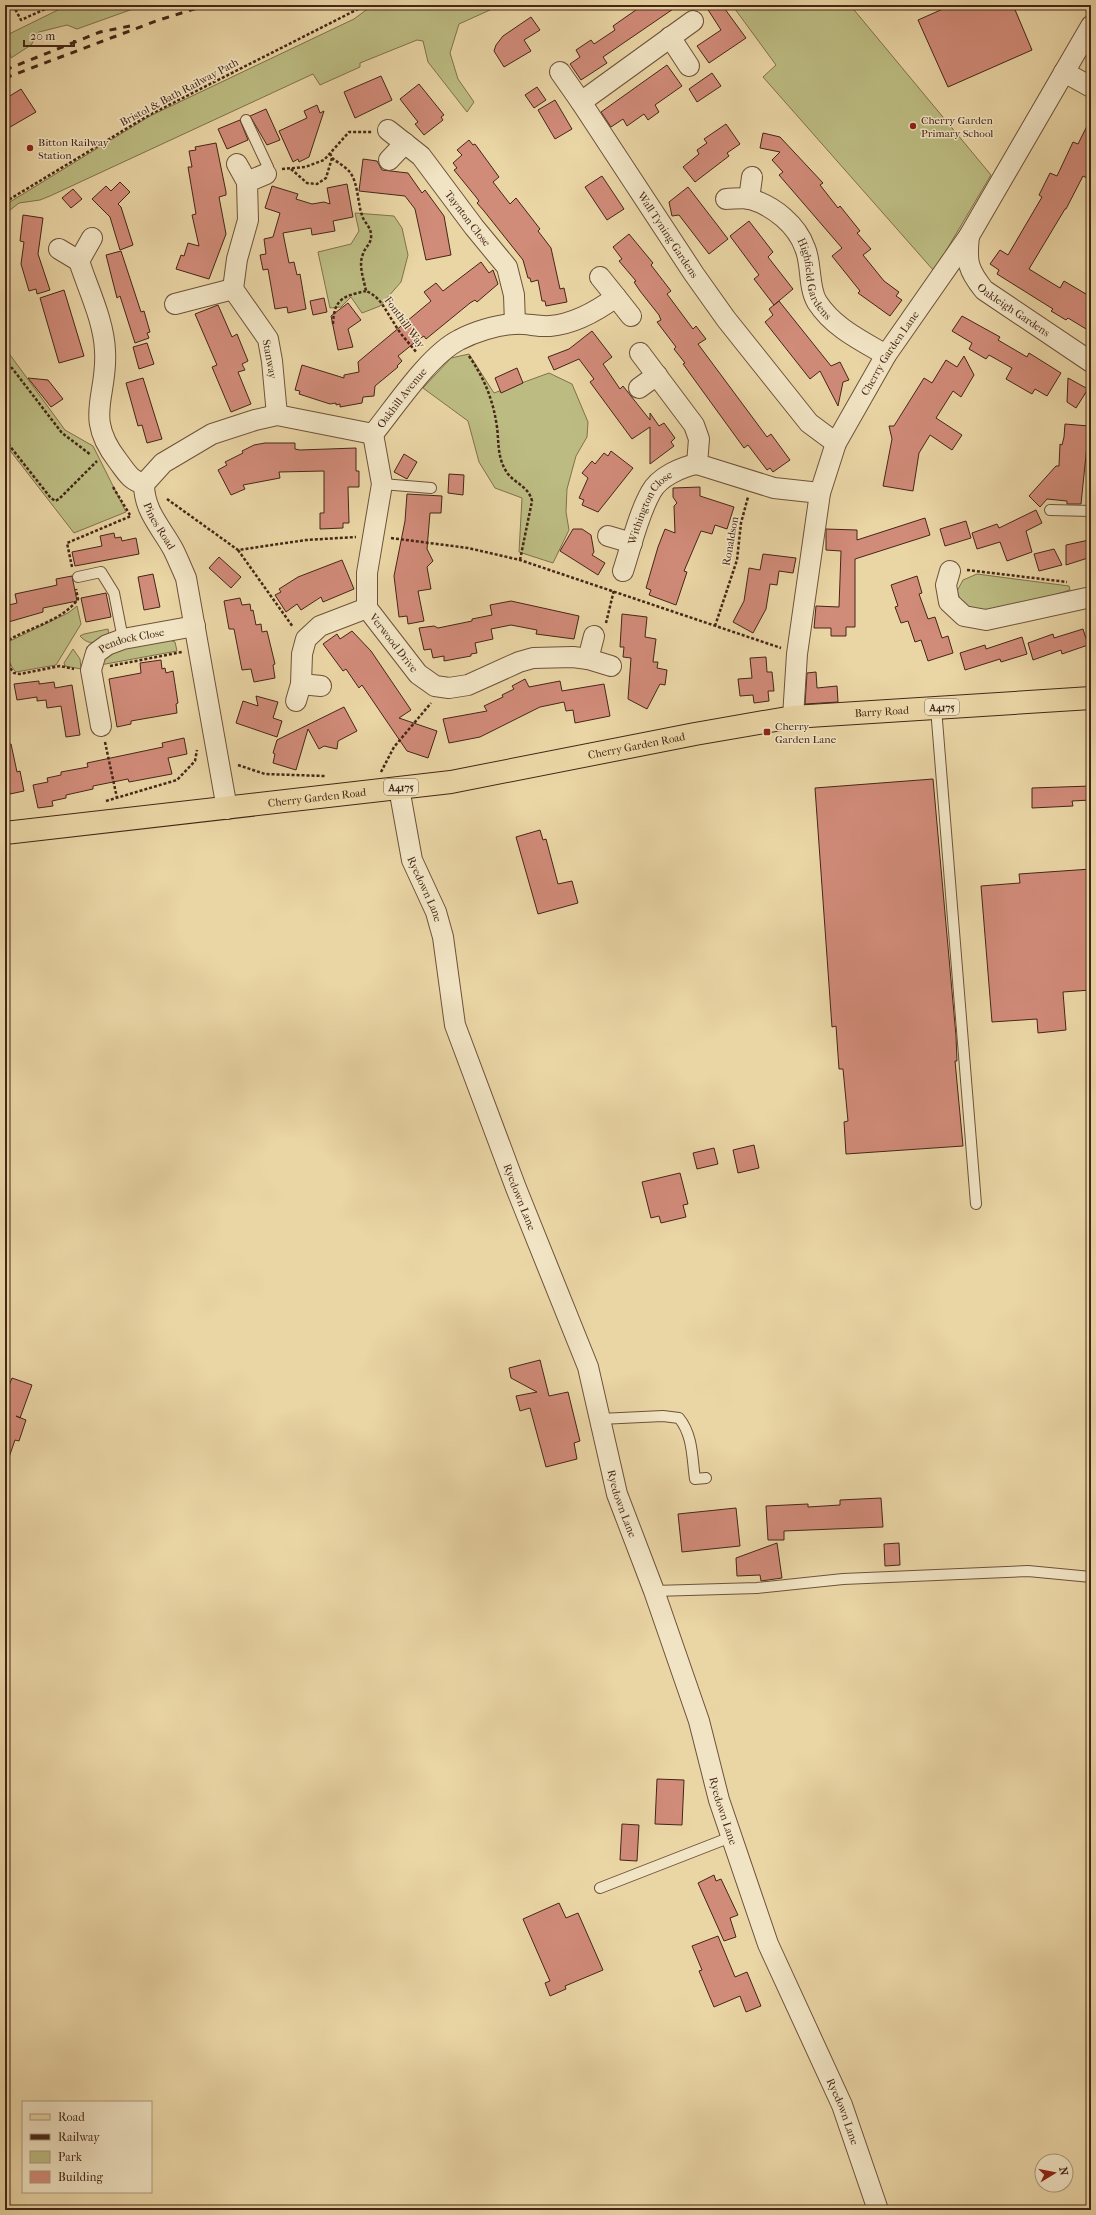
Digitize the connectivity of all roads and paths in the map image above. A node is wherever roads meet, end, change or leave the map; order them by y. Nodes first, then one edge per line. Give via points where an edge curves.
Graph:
1 (13, 5) edge
2 (54, 5) edge
3 (366, 5) edge
4 (692, 21) dead end
5 (1091, 26) edge
6 (670, 37) junction
7 (689, 66) dead end
8 (560, 72) dead end
9 (1064, 72) junction
10 (1091, 87) edge
11 (581, 102) junction
12 (246, 120) dead end
13 (388, 130) joint
14 (405, 143) junction
15 (330, 153) junction
16 (332, 158) junction
17 (390, 160) dead end
18 (237, 164) dead end
19 (291, 168) junction
20 (266, 174) junction
21 (752, 176) dead end
22 (247, 182) junction
23 (726, 199) dead end
24 (749, 199) junction
25 (5, 202) edge
26 (969, 236) junction
27 (92, 238) dead end
28 (60, 249) dead end
29 (79, 260) junction
30 (600, 276) dead end
31 (233, 289) junction
32 (366, 291) junction
33 (616, 297) junction
34 (176, 304) dead end
35 (631, 316) dead end
36 (333, 324) dead end
37 (514, 324) junction
38 (458, 340) junction
39 (640, 353) dead end
40 (886, 355) junction
41 (5, 359) edge
42 (1091, 362) edge
43 (428, 367) junction
44 (657, 376) junction
45 (639, 388) dead end
46 (277, 415) junction
47 (373, 434) junction
48 (5, 440) edge
49 (836, 443) junction
50 (103, 461) junction
51 (697, 464) junction
52 (149, 479) junction
53 (753, 482) junction
54 (382, 484) junction
55 (112, 486) dead end
56 (431, 488) dead end
57 (820, 493) junction
58 (167, 500) junction
59 (170, 506) dead end
60 (1050, 510) dead end
61 (1091, 511) edge
62 (136, 523) dead end
63 (373, 536) junction
64 (608, 536) dead end
65 (632, 543) junction
66 (238, 550) junction
67 (520, 560) junction
68 (623, 572) dead end
69 (950, 572) joint
70 (78, 577) dead end
71 (1069, 583) dead end
72 (614, 590) junction
73 (1091, 597) edge
74 (367, 608) junction
75 (715, 626) junction
76 (186, 627) junction
77 (594, 636) joint
78 (123, 639) junction
79 (304, 643) junction
80 (5, 649) edge
81 (182, 652) junction
82 (797, 654) junction
83 (184, 659) dead end
84 (588, 659) junction
85 (611, 666) dead end
86 (91, 670) junction
87 (322, 686) dead end
88 (435, 686) junction
89 (1091, 698) edge
90 (936, 708) junction
91 (793, 717) junction
92 (101, 726) joint
93 (197, 748) dead end
94 (236, 760) dead end
95 (381, 774) dead end
96 (333, 776) dead end
97 (399, 788) junction
98 (117, 797) junction
99 (103, 801) dead end
100 (227, 809) junction
101 (121, 819) junction
102 (5, 833) edge
103 (976, 1204) dead end
104 (600, 1419) junction
105 (706, 1478) dead end
106 (1091, 1577) edge
107 (654, 1590) junction
108 (731, 1837) junction
109 (600, 1888) dead end
110 (878, 2210) edge

1 - 2 path via 21,20
3 - 25 path, Bristol & Bath Railway Path via 149,115
4 - 6 street
5 - 9 street, Cherry Garden Lane
6 - 7 street
6 - 11 street
8 - 11 street, Wall Tyning Gardens
9 - 10 street
9 - 26 street, Cherry Garden Lane
11 - 49 street, Wall Tyning Gardens via 726,320 809,423
12 - 20 lane via 268,167
13 - 14 street, Taynton Close
13 - 15 path via 349,132
14 - 17 street
14 - 37 street, Taynton Close via 421,156 507,267 514,295
15 - 16 path
15 - 19 path via 324,160 305,167
16 - 19 path via 326,178 317,184 307,183
16 - 32 path via 349,172 355,181 363,220 372,236 361,260
18 - 22 street
19 - 20 path
20 - 22 street
21 - 24 street
22 - 31 street via 248,220 237,259
23 - 24 street, Highfield Gardens
24 - 40 street, Highfield Gardens via 770,207 790,223 805,248 816,300 828,317 848,333
26 - 40 street, Cherry Garden Lane
26 - 42 street, Oakleigh Gardens via 966,257 972,274 984,290
27 - 29 street
28 - 29 street
29 - 50 street via 102,330 105,351 104,376 98,407
30 - 33 street
31 - 34 street
31 - 46 street, Stanway via 268,339
32 - 36 path via 339,300
32 - 43 path, Fonthill Way via 385,305 394,323
33 - 35 street
33 - 37 street, Oakhill Avenue via 583,317 550,326
37 - 38 street, Oakhill Avenue
38 - 43 street, Oakhill Avenue
38 - 67 path via 489,391 497,427 499,454 508,474 530,494 532,501
39 - 44 street
40 - 49 street, Cherry Garden Lane
41 - 50 path via 62,433
43 - 47 street, Oakhill Avenue
44 - 45 street
44 - 51 street via 694,425 699,439
46 - 47 street, Oakhill Avenue
46 - 52 street, Oakhill Avenue via 212,434 163,464
47 - 54 street, Verwood Drive
48 - 50 path via 55,501
49 - 57 street, Cherry Garden Lane
50 - 52 street via 133,481
51 - 53 street
51 - 65 street, Withington Close via 670,474 651,491
52 - 58 path
52 - 76 street, Pines Road via 144,496 148,510 173,550 186,578
53 - 57 street via 774,488
53 - 75 path, Ronaldson via 741,523 737,560
54 - 56 lane
54 - 63 street, Verwood Drive
55 - 62 path
57 - 82 street, Cherry Garden Lane
58 - 59 path
58 - 66 path
60 - 61 lane
63 - 66 path via 306,540
63 - 67 path via 468,548
63 - 74 street, Verwood Drive via 367,573
64 - 65 street
65 - 68 street, Withington Close
66 - 79 path
67 - 72 path
69 - 71 path via 971,570
69 - 73 street via 946,585 949,602 964,616 986,620
70 - 78 lane via 101,572 114,593
72 - 75 path
72 - 77 path via 605,630
74 - 79 street via 320,626 312,631
74 - 88 street, Verwood Drive via 418,674
75 - 82 path
76 - 78 street, Pendock Close
76 - 81 path
76 - 100 street, Pines Road
77 - 84 street
78 - 86 street, Pendock Close via 106,645 96,653
79 - 87 street via 298,693
80 - 86 path via 14,673 60,666
81 - 83 path
81 - 86 path
82 - 91 street, Cherry Garden Lane
84 - 85 street
84 - 88 street via 532,658 468,685 449,688
86 - 92 street, Pendock Close
88 - 95 path via 431,704 394,747
89 - 90 main road, Barry Road / A4175
90 - 91 main road, Barry Road / A4175
90 - 103 lane
91 - 97 main road, Cherry Garden Road / A4175 via 451,782
92 - 98 path
93 - 98 path via 195,760 177,780
94 - 96 path via 238,766 265,774
97 - 100 main road, Cherry Garden Road / A4175
97 - 104 street, Ryedown Lane via 412,860 436,912 443,937 455,1025 516,1188 588,1367
98 - 99 path
98 - 101 path
100 - 101 main road, Cherry Garden Road / A4175
101 - 102 main road, Cherry Garden Road / A4175
104 - 105 lane via 663,1416 679,1418 686,1426 689,1436 695,1479
104 - 107 street, Ryedown Lane via 617,1494
106 - 107 lane via 1028,1571 843,1579 758,1588
107 - 108 street, Ryedown Lane via 699,1721
108 - 109 lane
108 - 110 street, Ryedown Lane via 768,1944 842,2105

